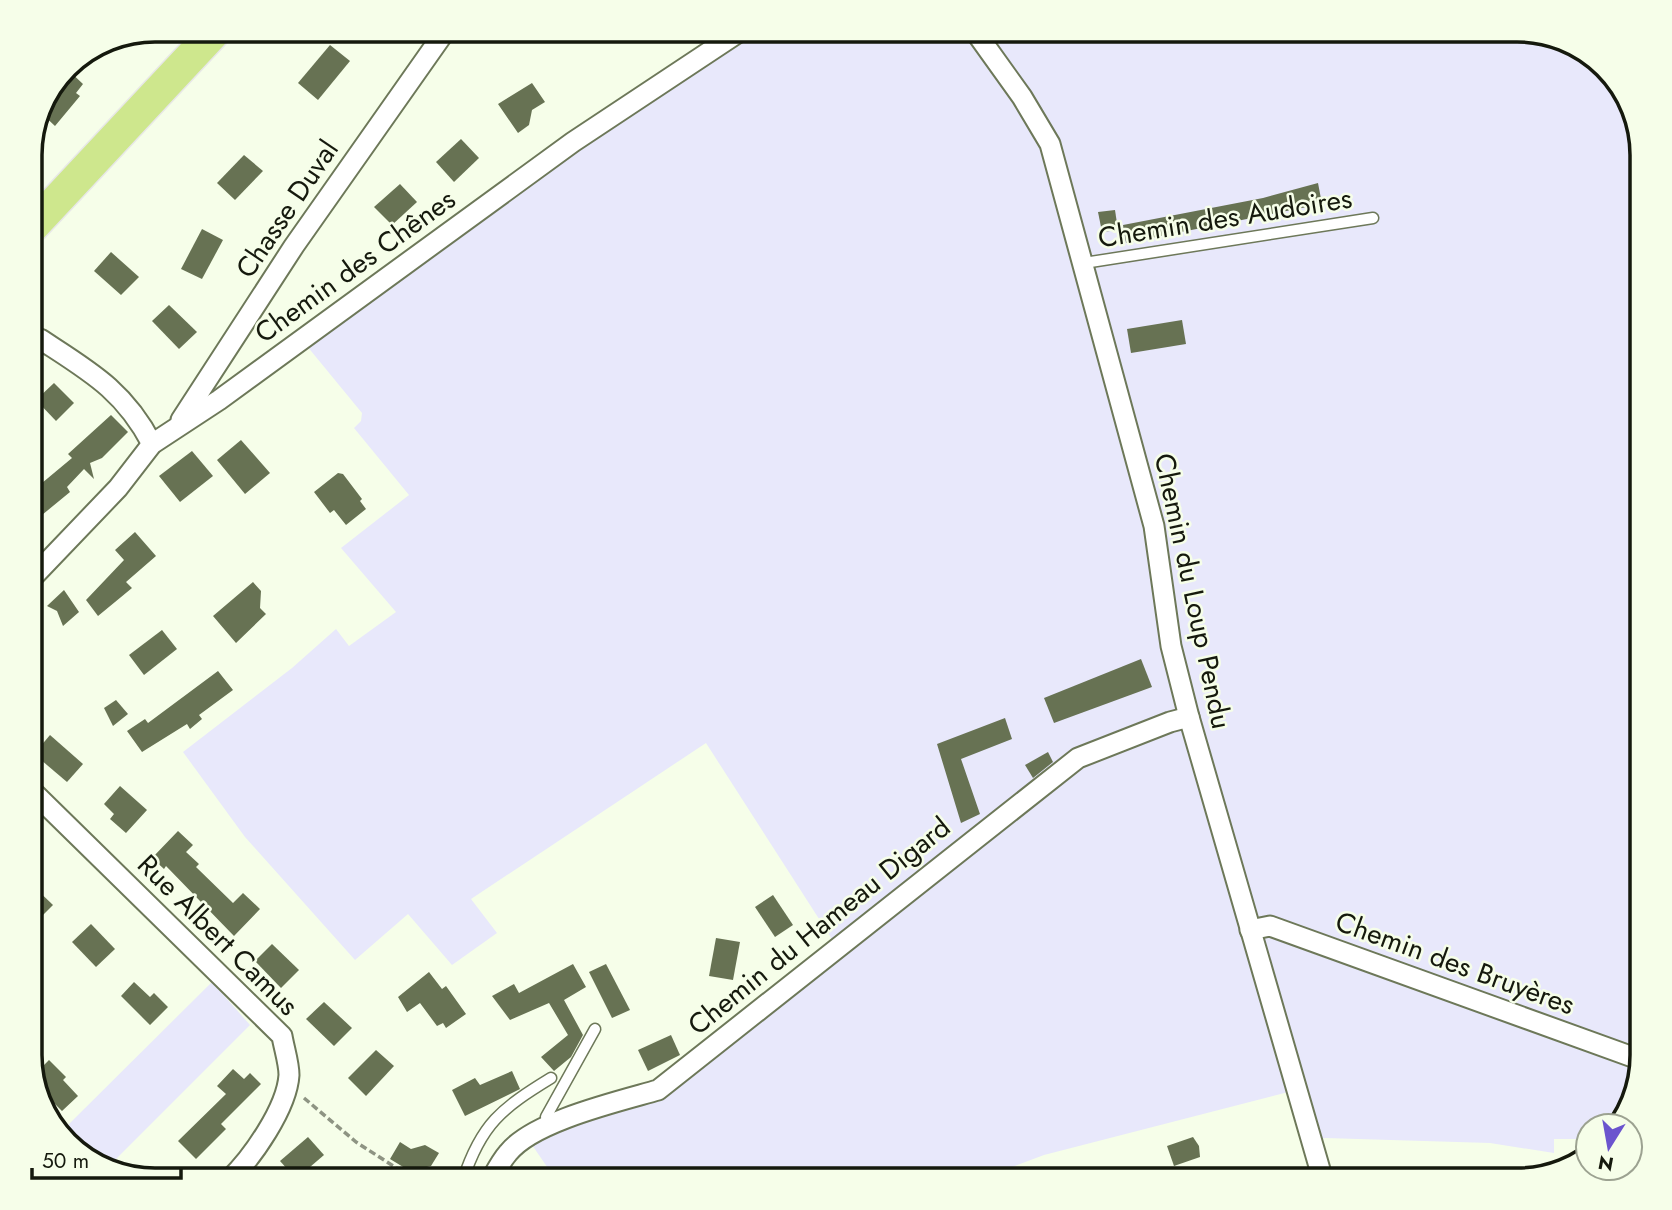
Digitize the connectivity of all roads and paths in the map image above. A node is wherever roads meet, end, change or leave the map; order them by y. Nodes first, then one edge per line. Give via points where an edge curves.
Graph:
1 (205, 42) edge
2 (438, 42) edge
3 (724, 42) edge
4 (983, 42) edge
5 (42, 216) edge
6 (1373, 218) dead end
7 (1084, 263) junction
8 (42, 340) edge
9 (178, 424) junction
10 (152, 444) junction
11 (42, 567) edge
12 (1189, 717) junction
13 (42, 801) edge
14 (1250, 930) junction
15 (596, 1029) dead end
16 (1630, 1056) edge
17 (551, 1078) dead end
18 (287, 1082) junction
19 (548, 1127) junction
20 (239, 1168) edge
21 (396, 1168) edge
22 (468, 1168) edge
23 (499, 1168) edge
24 (1319, 1168) edge

1 - 5 main road
2 - 9 street, Chasse Duval via 294,246
3 - 9 street, Chemin des Chênes via 573,142 230,392
4 - 7 street, Chemin du Loup Pendu via 1050,144
6 - 7 lane, Chemin des Audoires
7 - 12 street, Chemin du Loup Pendu via 1154,526 1171,646
8 - 10 street via 104,381 137,415
9 - 10 street, Chemin des Chênes
10 - 11 street, Chemin des Chênes via 118,488
12 - 14 street, Chemin du Loup Pendu
12 - 19 street, Chemin du Hameau Digard via 1078,758 658,1090 581,1111
13 - 18 street, Rue Albert Camus via 282,1036
14 - 16 street, Chemin des Bruyères via 1270,926
14 - 24 street, Chemin du Loup Pendu
15 - 19 lane via 546,1117
17 - 22 lane via 520,1097 485,1128
18 - 20 street, Rue Albert Camus via 275,1116
18 - 21 path via 356,1142
19 - 23 street, Chemin du Hameau Digard via 510,1150

